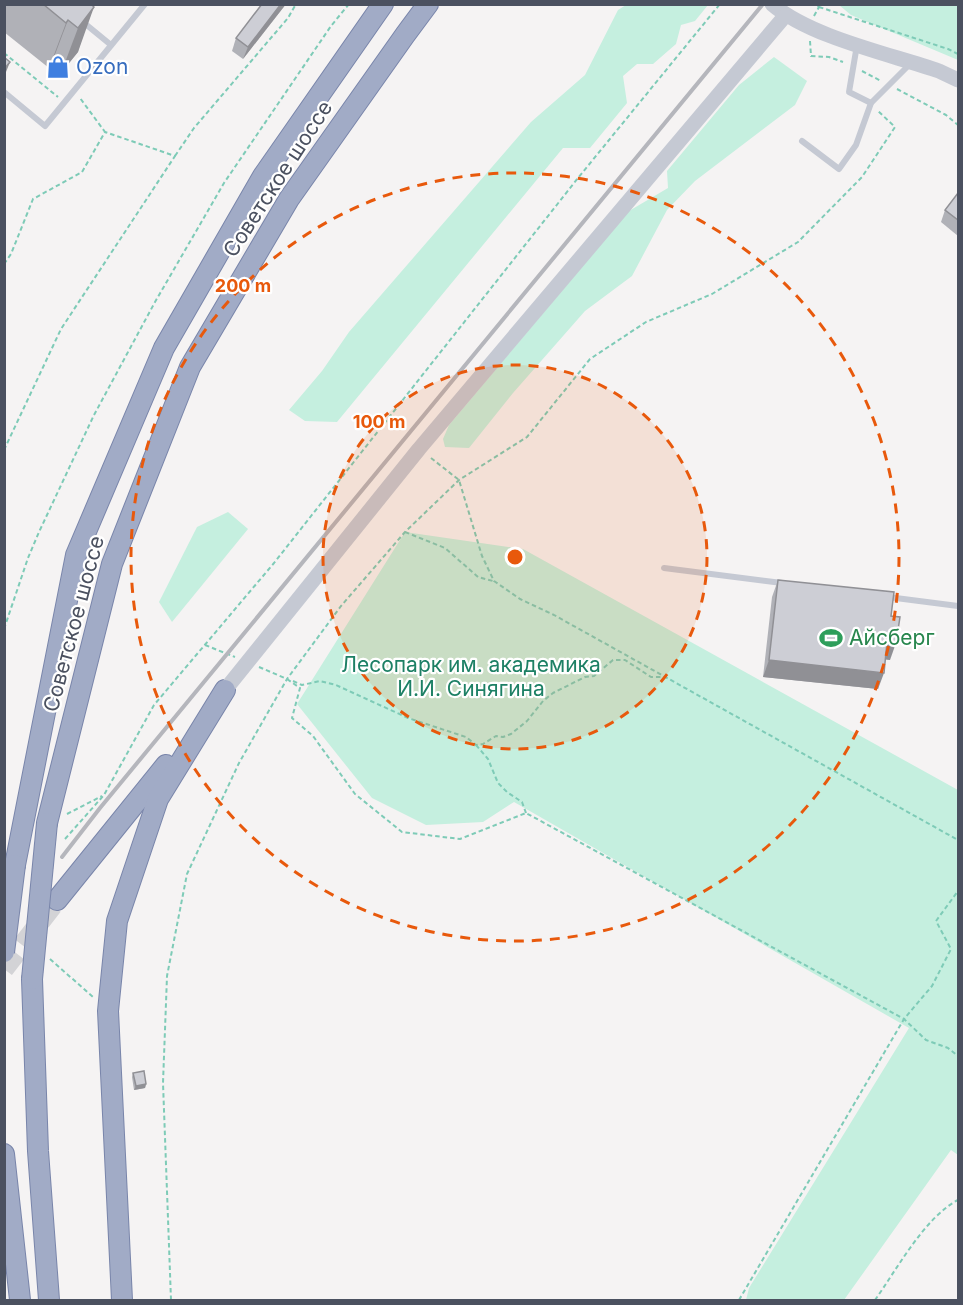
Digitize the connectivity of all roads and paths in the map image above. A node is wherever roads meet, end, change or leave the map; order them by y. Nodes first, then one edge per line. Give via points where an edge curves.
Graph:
1 (145, 4) edge
2 (296, 4) edge
3 (349, 4) edge
4 (383, 4) edge
5 (428, 4) edge
6 (720, 4) edge
7 (772, 4) edge
8 (819, 7) dead end
9 (75, 15) edge
10 (786, 16) junction
11 (809, 27) junction
12 (857, 44) junction
13 (111, 45) junction
14 (4, 53) edge
15 (958, 54) edge
16 (912, 62) junction
17 (853, 66) junction
18 (958, 80) edge
19 (889, 86) junction
20 (75, 91) junction
21 (4, 92) edge
22 (65, 103) junction
23 (871, 103) junction
24 (958, 125) edge
25 (105, 132) junction
26 (802, 141) dead end
27 (174, 156) junction
28 (4, 264) edge
29 (419, 449) junction
30 (4, 450) edge
31 (459, 480) junction
32 (405, 532) junction
33 (664, 568) dead end
34 (494, 581) junction
35 (793, 585) edge
36 (876, 595) edge
37 (958, 606) edge
38 (4, 629) edge
39 (666, 677) junction
40 (287, 679) junction
41 (225, 690) junction
42 (476, 745) junction
43 (104, 795) junction
44 (526, 813) junction
45 (68, 814) dead end
46 (64, 839) dead end
47 (958, 840) edge
48 (958, 891) edge
49 (57, 900) tunnel mouth
50 (4, 952) edge
51 (51, 960) dead end
52 (108, 1011) junction
53 (904, 1019) junction
54 (958, 1056) edge
55 (4, 1154) edge
56 (958, 1200) edge
57 (20, 1300) edge
58 (49, 1300) edge
59 (122, 1300) edge
60 (171, 1300) edge
61 (739, 1300) edge
62 (875, 1300) edge

1 - 13 lane
2 - 27 path
3 - 38 path via 224,183 155,302 94,415 39,532
4 - 50 highway, Советское шоссе, bridge via 263,176 164,348 76,555 15,865
5 - 58 highway, Советское шоссе, bridge via 289,199 190,367 112,564 47,823 32,980 38,1150
6 - 43 path via 274,563 154,705
7 - 10 street
8 - 15 path
9 - 13 lane
10 - 11 street
10 - 29 street
11 - 12 street
11 - 17 path via 811,56 829,57
12 - 16 street
12 - 17 lane
13 - 20 lane
14 - 22 path
16 - 18 street
16 - 19 lane
17 - 19 path
17 - 23 lane via 849,92
19 - 23 lane
19 - 24 path
20 - 22 lane
20 - 25 path
21 - 22 lane via 45,126
23 - 26 lane via 856,145 838,169
23 - 31 path via 895,127 862,177 798,242 712,294 646,322 590,358 527,437
25 - 27 path
25 - 28 path via 81,172 33,200
27 - 30 path via 61,329
29 - 31 path
29 - 41 street
31 - 32 path
31 - 34 path via 482,556
32 - 34 path via 444,548 478,577
32 - 40 path via 341,606
33 - 35 lane
34 - 39 path via 520,599
36 - 37 lane
39 - 42 path via 651,677 625,660 613,660 594,676 553,693 511,734
39 - 47 path
40 - 42 path via 302,685 320,681 336,685
40 - 44 path via 300,688 292,718 313,736 355,794 402,832 460,839
40 - 60 path via 239,763 187,874 167,976 162,1083
41 - 49 highway
41 - 52 highway via 158,799 117,921
42 - 44 path via 488,759 498,783 522,802
43 - 45 path
43 - 46 path
44 - 53 path
48 - 53 path via 936,921 951,950 932,986
51 - 52 path
52 - 59 highway
53 - 54 path via 926,1040
53 - 61 path
55 - 57 highway
56 - 62 path via 929,1223

